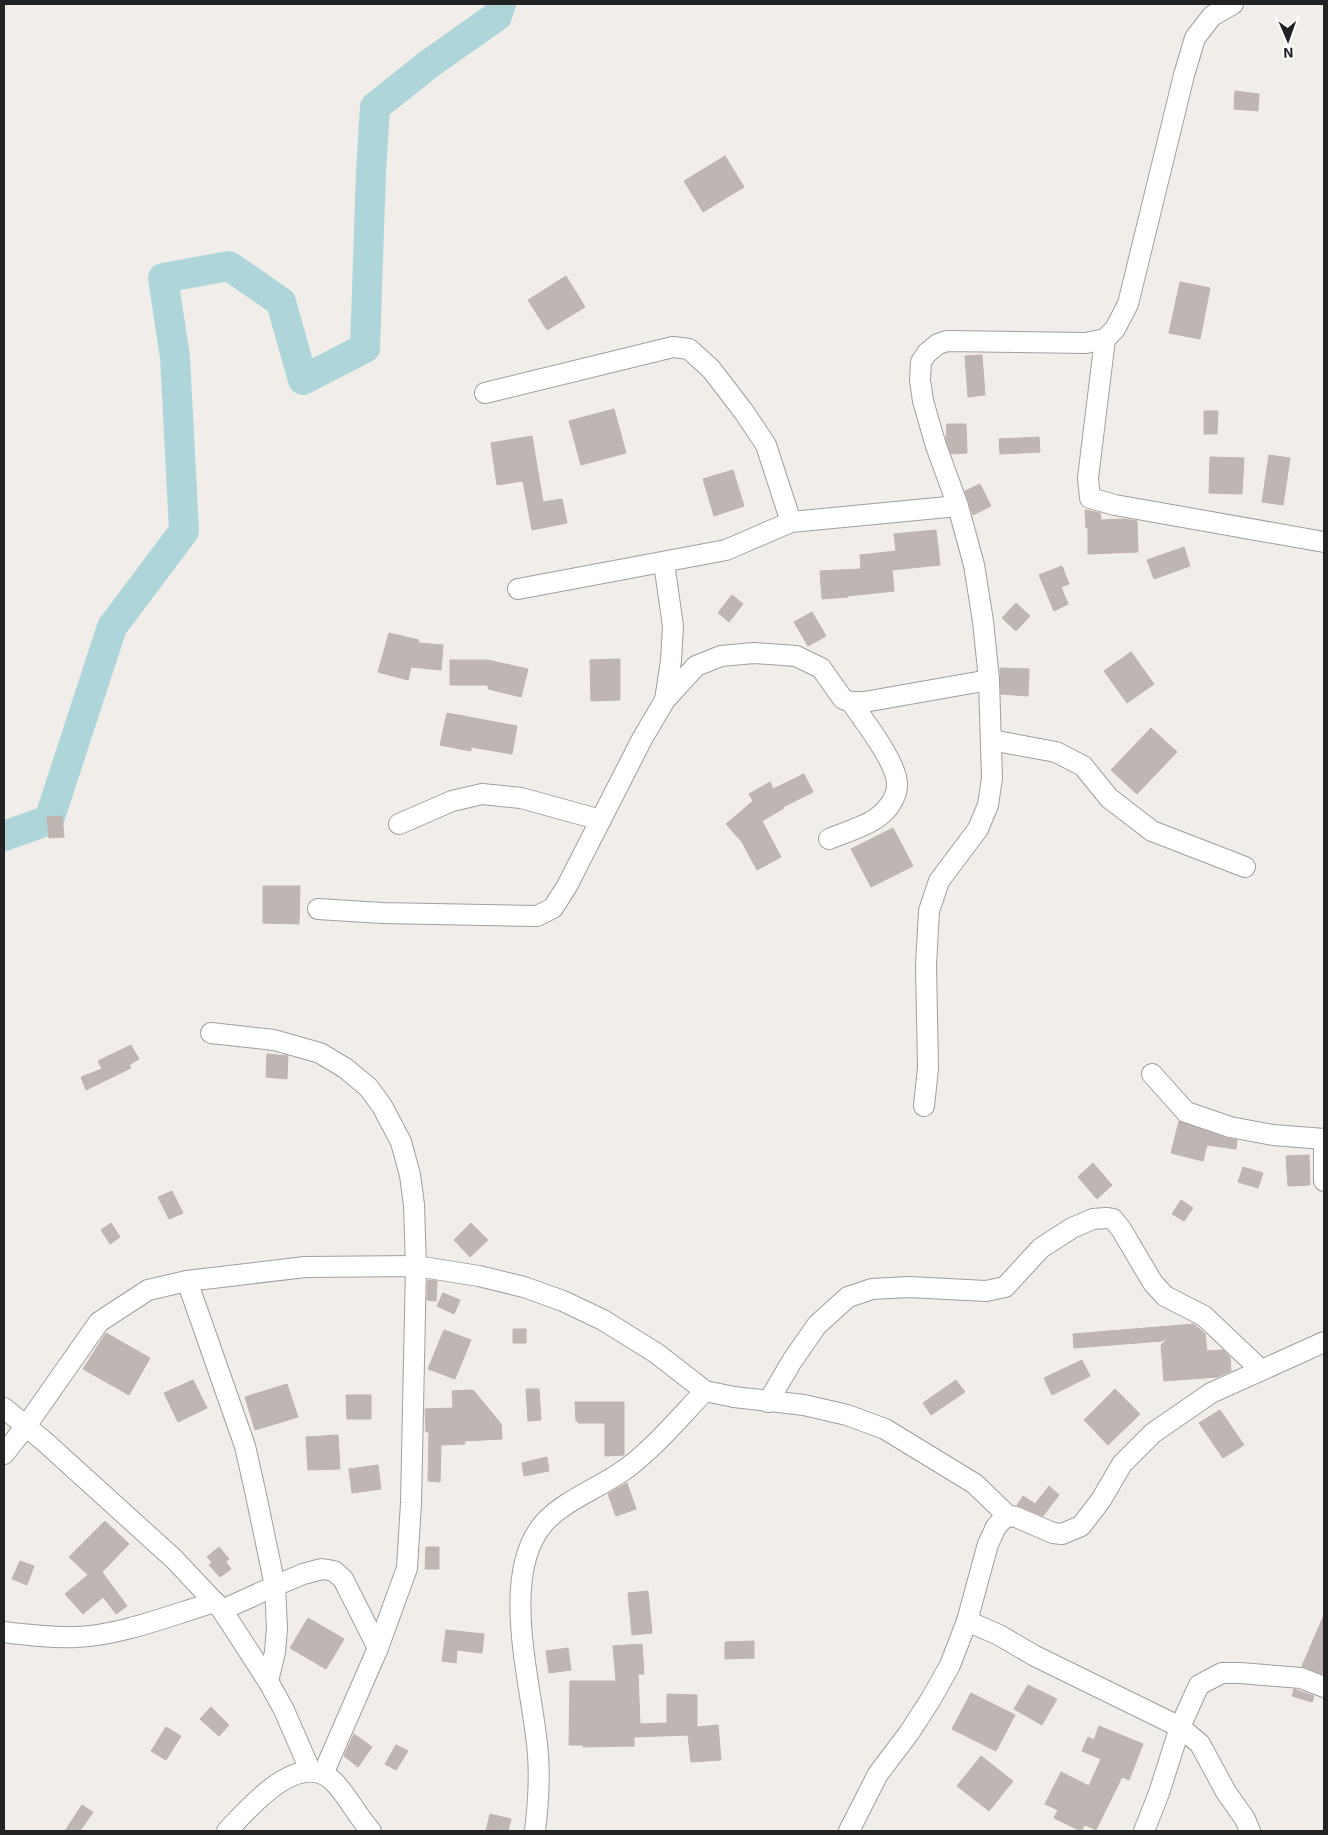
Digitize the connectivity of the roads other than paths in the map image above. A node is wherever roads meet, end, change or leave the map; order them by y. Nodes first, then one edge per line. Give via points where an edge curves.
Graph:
1 (1233, 4) edge
2 (1105, 339) junction
3 (485, 393) dead end
4 (958, 506) junction
5 (791, 522) junction
6 (1324, 542) edge
7 (664, 563) junction
8 (518, 589) dead end
9 (988, 680) junction
10 (665, 700) junction
11 (851, 702) junction
12 (992, 740) junction
13 (601, 820) junction
14 (399, 824) dead end
15 (829, 839) dead end
16 (1245, 867) dead end
17 (318, 910) dead end
18 (211, 1033) dead end
19 (1152, 1074) dead end
20 (924, 1106) dead end
21 (1324, 1139) edge
22 (1324, 1146) edge
23 (1324, 1181) edge
24 (416, 1266) junction
25 (187, 1281) junction
26 (1324, 1342) edge
27 (1261, 1370) junction
28 (704, 1390) junction
29 (768, 1402) junction
30 (4, 1408) edge
31 (26, 1426) junction
32 (4, 1454) edge
33 (1008, 1516) junction
34 (274, 1586) junction
35 (218, 1606) junction
36 (967, 1621) junction
37 (4, 1632) edge
38 (378, 1648) junction
39 (268, 1681) junction
40 (1324, 1687) edge
41 (1180, 1727) junction
42 (317, 1772) junction
43 (227, 1831) edge
44 (371, 1831) edge
45 (535, 1831) edge
46 (849, 1831) edge
47 (1144, 1831) edge
48 (1250, 1831) edge

1 - 2 street via 1212,16 1195,38 1128,304 1115,329
2 - 4 street via 1086,343 948,341 927,352 921,362 923,401
2 - 6 street via 1088,478 1090,498
3 - 5 street via 673,346 689,349 711,369 766,445
4 - 5 street
4 - 9 street via 974,565
5 - 7 street via 726,550
7 - 8 street
7 - 10 street via 673,626
9 - 11 street
9 - 12 street
10 - 11 street via 696,666 721,656 754,653 796,656 821,668 843,699
10 - 13 street
11 - 15 street via 885,753 894,770 897,786 892,804 878,818
12 - 16 street via 1056,752 1083,766 1109,798 1152,831
12 - 20 street via 988,805 978,829 939,881 929,911 926,965 928,1068
13 - 14 street via 521,798 482,794 452,802
13 - 17 street via 553,908 537,916
18 - 24 street via 274,1040 320,1053 368,1087 401,1142 410,1175
19 - 21 street via 1186,1112 1230,1127
22 - 23 street
24 - 25 street via 305,1267
24 - 28 street via 478,1276 563,1301 603,1320 656,1353
24 - 38 street via 407,1568
25 - 31 street via 148,1290 99,1322
25 - 34 street via 245,1446
26 - 27 street
27 - 29 street via 1204,1316 1165,1296 1153,1283 1121,1229 1112,1219 1106,1218 1093,1219 1072,1228 1041,1248 1005,1287 986,1291 872,1288 848,1297 817,1325
27 - 33 street via 1211,1393 1153,1433 1122,1464 1081,1526 1053,1534
28 - 29 street
28 - 45 street via 662,1437 634,1462 551,1517 530,1543 522,1578 521,1627 538,1755
29 - 33 street via 804,1405 886,1429 975,1484
30 - 31 street
31 - 32 street
31 - 35 street via 174,1559
33 - 36 street via 996,1528 988,1544
34 - 35 street
34 - 38 street via 322,1569 334,1571 343,1579
34 - 39 street via 277,1628
35 - 37 street via 108,1633 78,1637
35 - 39 street
36 - 41 street
36 - 46 street via 950,1665 931,1699 878,1774
38 - 42 street
39 - 42 street
40 - 41 street via 1301,1678 1222,1673 1199,1685
41 - 47 street
41 - 48 street via 1200,1744
42 - 43 street via 295,1773 278,1784 255,1801
42 - 44 street via 333,1782

